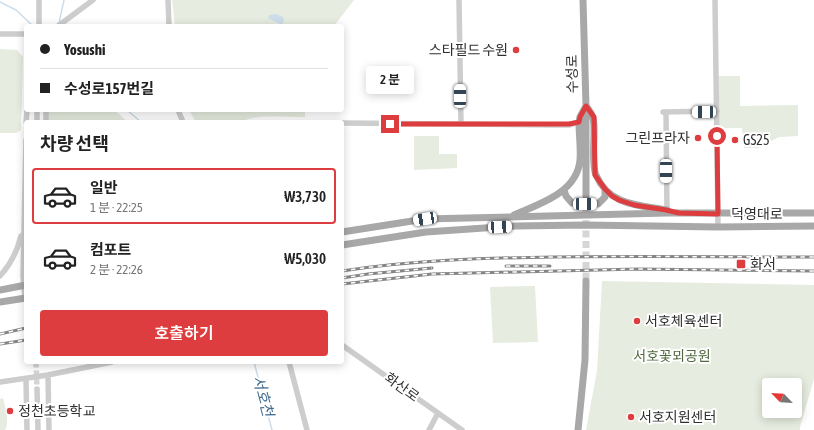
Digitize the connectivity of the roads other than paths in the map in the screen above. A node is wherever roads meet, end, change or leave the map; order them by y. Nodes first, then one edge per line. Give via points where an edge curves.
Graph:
1 (39, 0) edge
2 (93, 0) edge
3 (168, 0) edge
4 (459, 0) edge
5 (583, 0) edge
6 (715, 0) edge
7 (39, 24) edge
8 (61, 24) edge
9 (169, 24) edge
10 (0, 34) edge
11 (24, 34) edge
12 (586, 106) junction
13 (716, 111) junction
14 (579, 122) junction
15 (344, 123) edge
16 (460, 124) junction
17 (605, 189) junction
18 (564, 190) junction
19 (586, 196) tunnel mouth
20 (666, 212) junction
21 (814, 213) edge
22 (718, 214) junction
23 (510, 217) junction
24 (24, 224) joint
25 (814, 226) edge
26 (718, 227) junction
27 (344, 232) edge
28 (344, 245) edge
29 (24, 270) edge
30 (0, 276) edge
31 (586, 281) tunnel mouth
32 (24, 285) edge
33 (0, 290) edge
34 (24, 298) edge
35 (0, 302) edge
36 (344, 346) edge
37 (102, 364) edge
38 (290, 364) edge
39 (48, 375) junction
40 (26, 379) junction
41 (0, 382) edge
42 (37, 389) tunnel mouth
43 (438, 413) junction
44 (28, 430) edge
45 (38, 430) edge
46 (49, 430) edge
47 (306, 430) edge
48 (429, 430) edge
49 (462, 430) edge
50 (578, 430) edge

1 - 7 street
2 - 8 street
3 - 9 street
4 - 16 street
5 - 12 main road, 수성로
6 - 13 street
10 - 11 street
12 - 14 main road
12 - 17 main road via 594,117 595,175
12 - 19 main road, 수성로
13 - 20 street via 664,112
13 - 22 street
14 - 16 street via 554,125
14 - 18 main road via 580,161 577,171
15 - 16 street
17 - 18 main road via 605,197 598,204 572,204
17 - 20 main road via 619,200
18 - 23 main road
20 - 22 main road, 덕영대로
20 - 23 main road
21 - 22 main road, 덕영대로
22 - 26 street
23 - 27 main road via 425,219
24 - 29 street
24 - 30 street via 19,246
25 - 26 main road, 덕영대로
26 - 28 main road, 덕영대로 via 515,226 426,232
31 - 50 main road via 585,360
32 - 33 main road
34 - 35 main road
36 - 43 street, 화산로
37 - 39 street
38 - 47 street
39 - 40 street
39 - 46 street
40 - 41 street
40 - 44 street
42 - 45 street
43 - 48 street
43 - 49 street, 화산로

